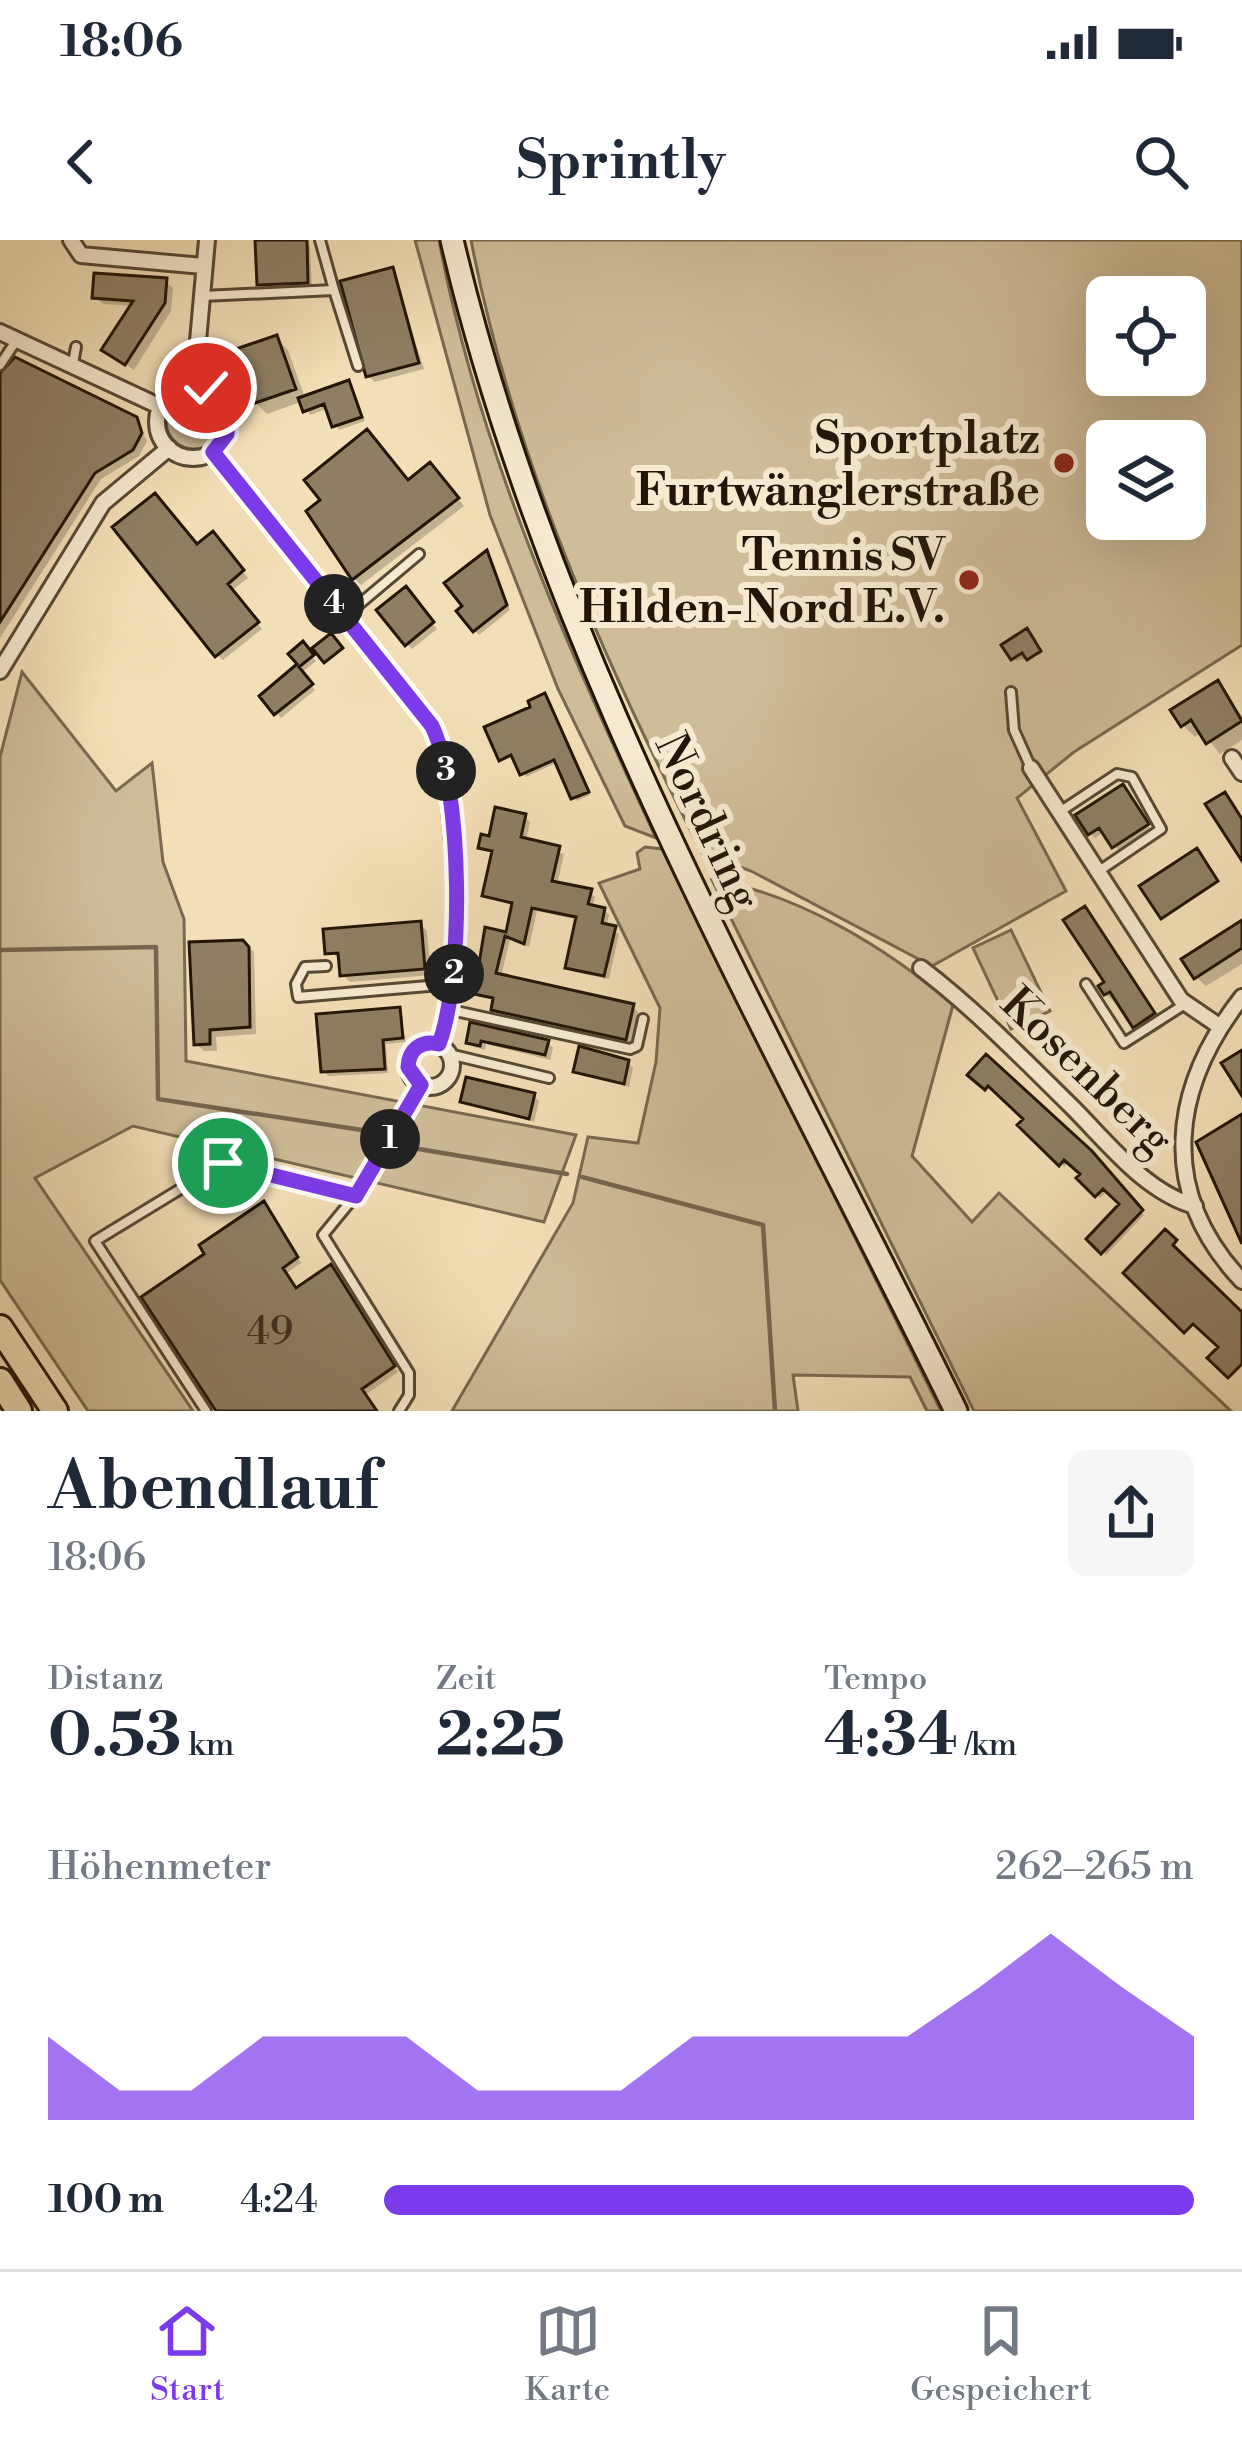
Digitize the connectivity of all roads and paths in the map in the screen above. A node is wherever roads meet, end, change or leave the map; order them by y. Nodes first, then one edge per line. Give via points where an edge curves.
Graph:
1 (71, 240) edge
2 (207, 240) edge
3 (320, 240) edge
4 (452, 240) edge
5 (203, 266) junction
6 (334, 290) junction
7 (200, 296) junction
8 (0, 332) edge
9 (17, 339) junction
10 (76, 346) dead end
11 (0, 365) edge
12 (72, 365) junction
13 (358, 366) dead end
14 (194, 386) junction
15 (161, 407) junction
16 (169, 448) junction
17 (213, 452) junction
18 (419, 554) dead end
19 (344, 617) junction
20 (0, 671) edge
21 (1011, 692) dead end
22 (1232, 758) dead end
23 (1031, 768) joint
24 (1242, 773) edge
25 (1060, 812) junction
26 (1099, 872) junction
27 (326, 966) dead end
28 (921, 968) dead end
29 (453, 984) junction
30 (1086, 984) dead end
31 (1242, 997) edge
32 (1186, 1004) junction
33 (449, 1010) junction
34 (643, 1019) dead end
35 (1219, 1026) junction
36 (444, 1049) junction
37 (549, 1078) dead end
38 (421, 1085) junction
39 (356, 1196) junction
40 (1195, 1206) junction
41 (1242, 1281) edge
42 (0, 1328) edge
43 (0, 1381) edge
44 (19, 1411) edge
45 (56, 1411) edge
46 (206, 1411) edge
47 (399, 1411) edge
48 (956, 1411) edge

1 - 5 street via 81,255
2 - 5 street
3 - 6 lane
4 - 48 main road, Nordring via 489,384 590,661
5 - 7 street
6 - 7 lane
6 - 13 lane
7 - 14 street
8 - 9 street
9 - 11 lane
9 - 12 street
10 - 12 lane
12 - 15 street
14 - 15 street
14 - 17 street via 215,393 228,412 227,434
15 - 16 street via 158,429
16 - 17 street via 186,457
16 - 20 street via 103,503
17 - 19 street
18 - 19 lane
19 - 29 street via 445,753
21 - 23 lane via 1014,730
22 - 24 street
23 - 25 street
25 - 26 street
25 - 26 lane via 1117,774 1142,788 1161,829
26 - 32 street
27 - 29 lane via 305,967 298,997
28 - 40 street, Kosenberg via 967,1003 1142,1177
29 - 33 street
30 - 32 lane via 1124,1043
31 - 35 street
32 - 35 street
33 - 34 lane via 634,1049
33 - 36 street
35 - 40 street via 1197,1066 1184,1117
36 - 37 lane
36 - 38 street via 452,1067 446,1080
36 - 38 street via 424,1043 412,1052 408,1067
38 - 39 street
39 - 46 lane via 223,1163 95,1241
39 - 47 lane via 322,1235 410,1373
40 - 41 street, Kosenberg
42 - 45 highway
43 - 44 highway

